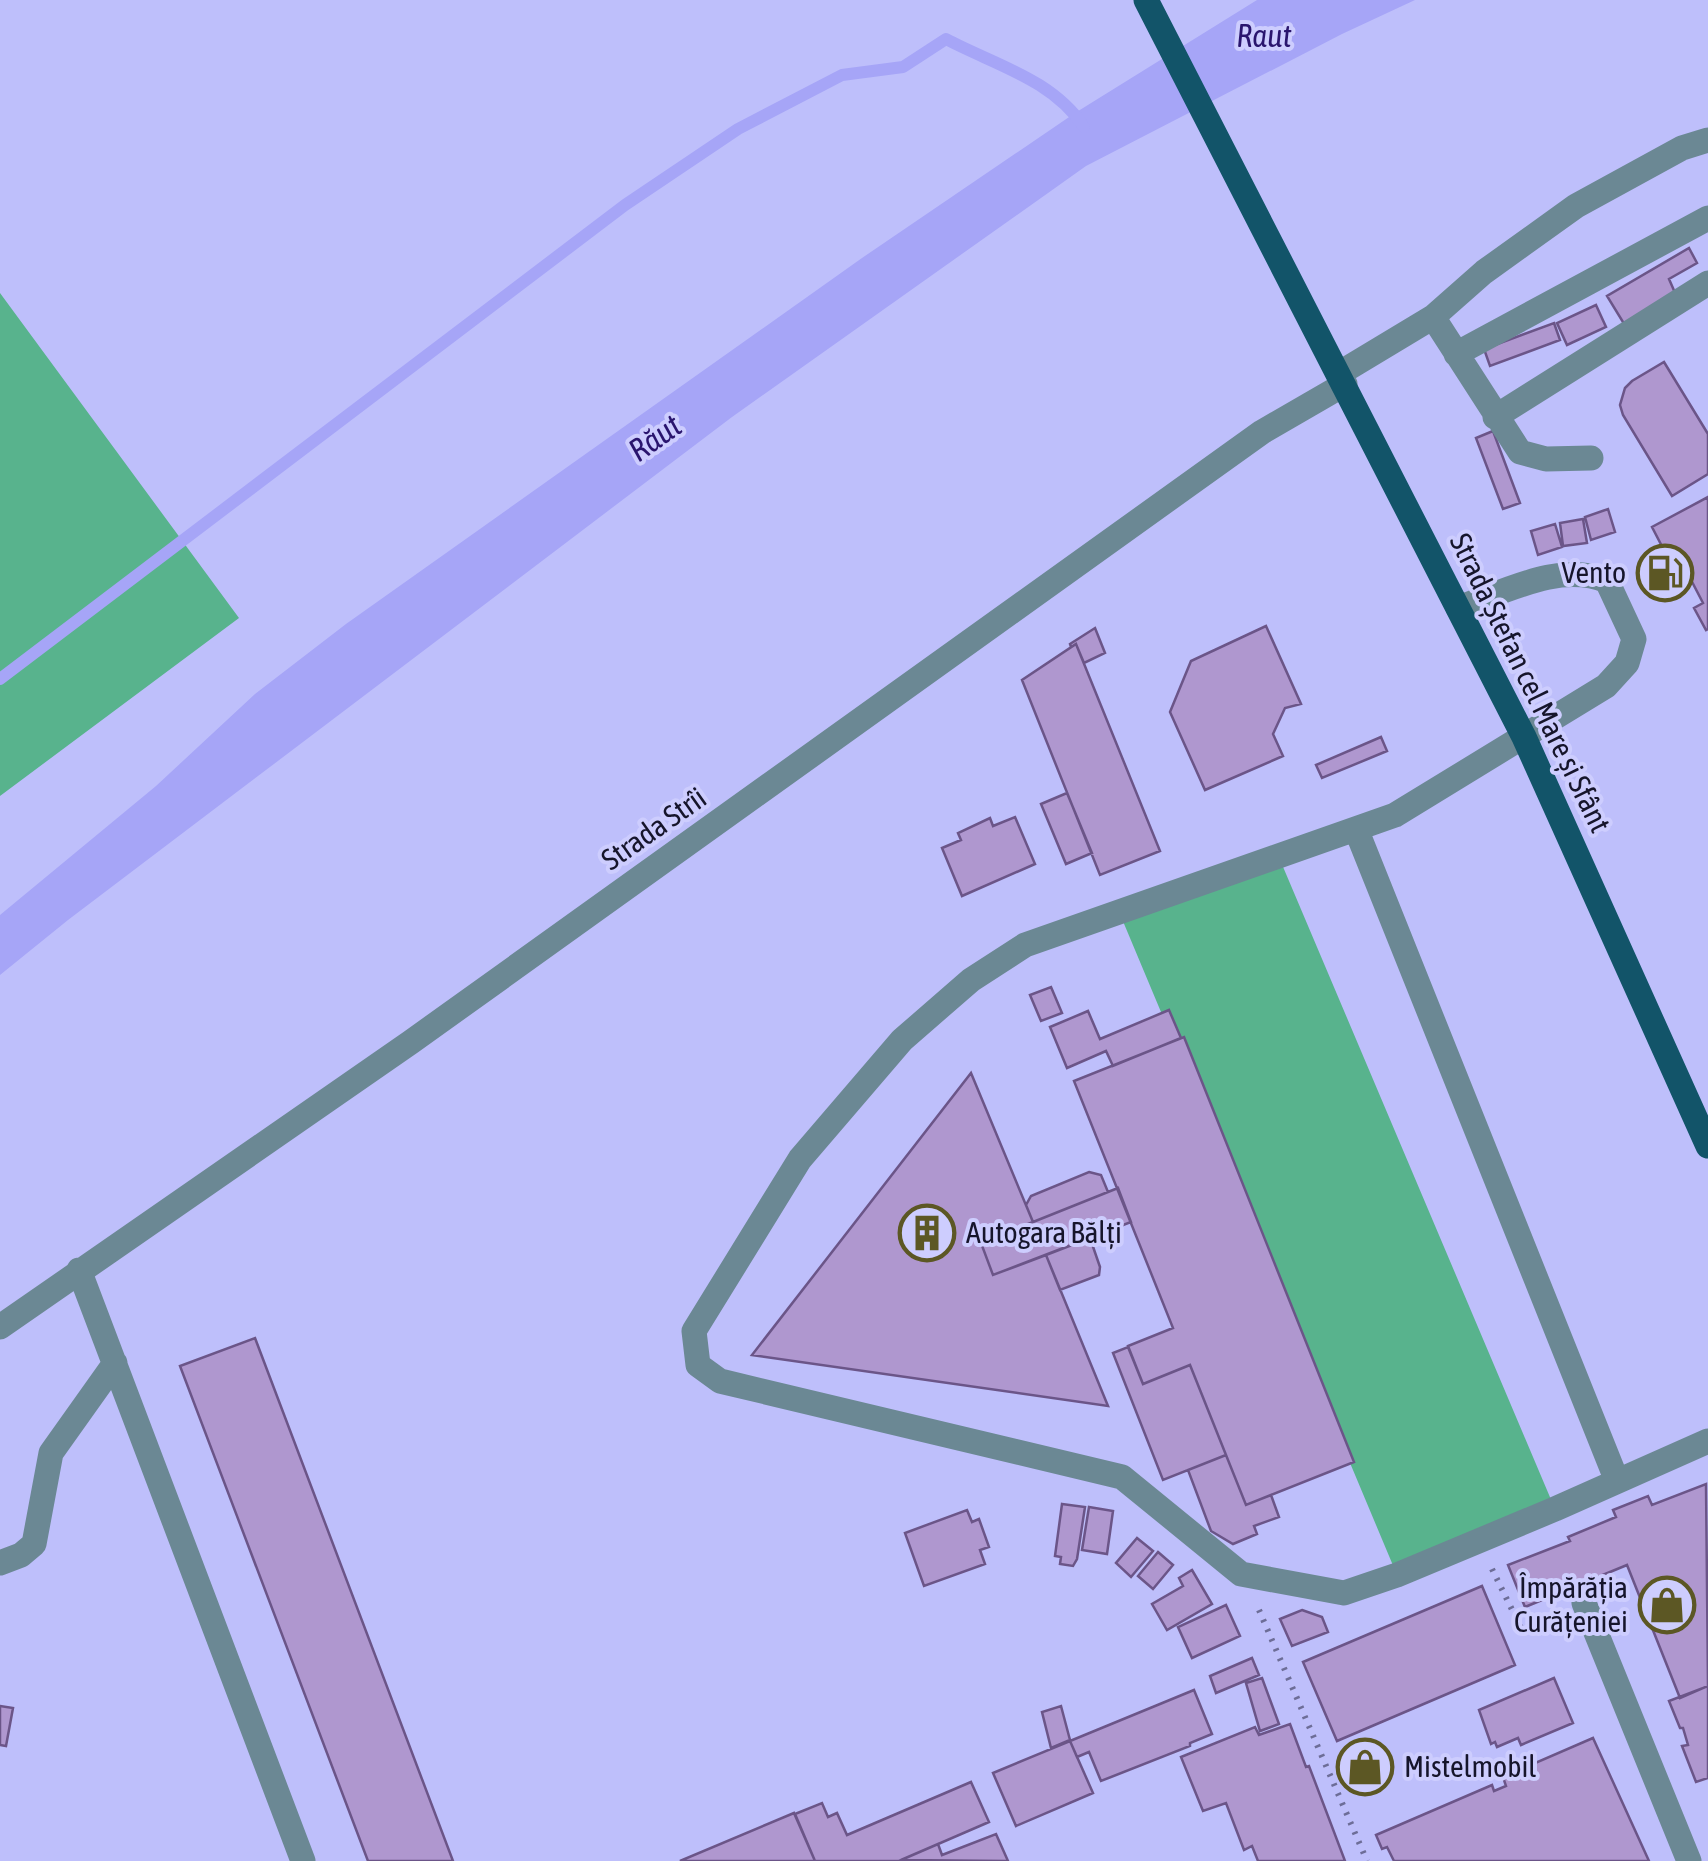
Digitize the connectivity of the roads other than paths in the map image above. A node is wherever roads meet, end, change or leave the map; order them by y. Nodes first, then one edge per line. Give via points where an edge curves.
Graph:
1 (1146, 0) edge
2 (1708, 140) edge
3 (1708, 218) edge
4 (1708, 283) edge
5 (1433, 317) junction
6 (1456, 354) junction
7 (1342, 379) junction
8 (1495, 417) junction
9 (1591, 458) dead end
10 (1458, 608) junction
11 (1524, 737) junction
12 (1356, 829) junction
13 (1684, 1088) junction
14 (1708, 1120) edge
15 (1708, 1146) edge
16 (79, 1270) junction
17 (0, 1327) edge
18 (114, 1363) junction
19 (1708, 1441) edge
20 (1616, 1481) junction
21 (0, 1562) edge
22 (1584, 1603) road end
23 (302, 1861) edge
24 (1688, 1861) edge

1 - 7 main road, Strada Ștefan cel Mare și Sfânt
2 - 5 street, Strada Strîi via 1576,206
3 - 6 street
4 - 8 street
5 - 6 street
5 - 7 street, Strada Strîi
6 - 8 street
7 - 10 main road, Strada Ștefan cel Mare și Sfânt
7 - 16 street, Strada Strîi via 444,1019
8 - 9 street via 1520,452
10 - 11 main road, Strada Ștefan cel Mare și Sfânt
10 - 11 street via 1565,572 1607,581 1634,639 1627,663 1606,686
11 - 12 street via 1395,815
11 - 13 main road, Strada Ștefan cel Mare și Sfânt
12 - 20 street
12 - 20 street via 1025,944 971,980 902,1040 800,1159 694,1332 698,1365 720,1381 1122,1477 1241,1574 1344,1593
13 - 14 main road
13 - 15 main road, Strada Ștefan cel Mare și Sfânt
16 - 17 street, Strada Strîi
16 - 18 street
18 - 21 street via 51,1453 34,1544
18 - 23 street
19 - 20 street
22 - 24 street

